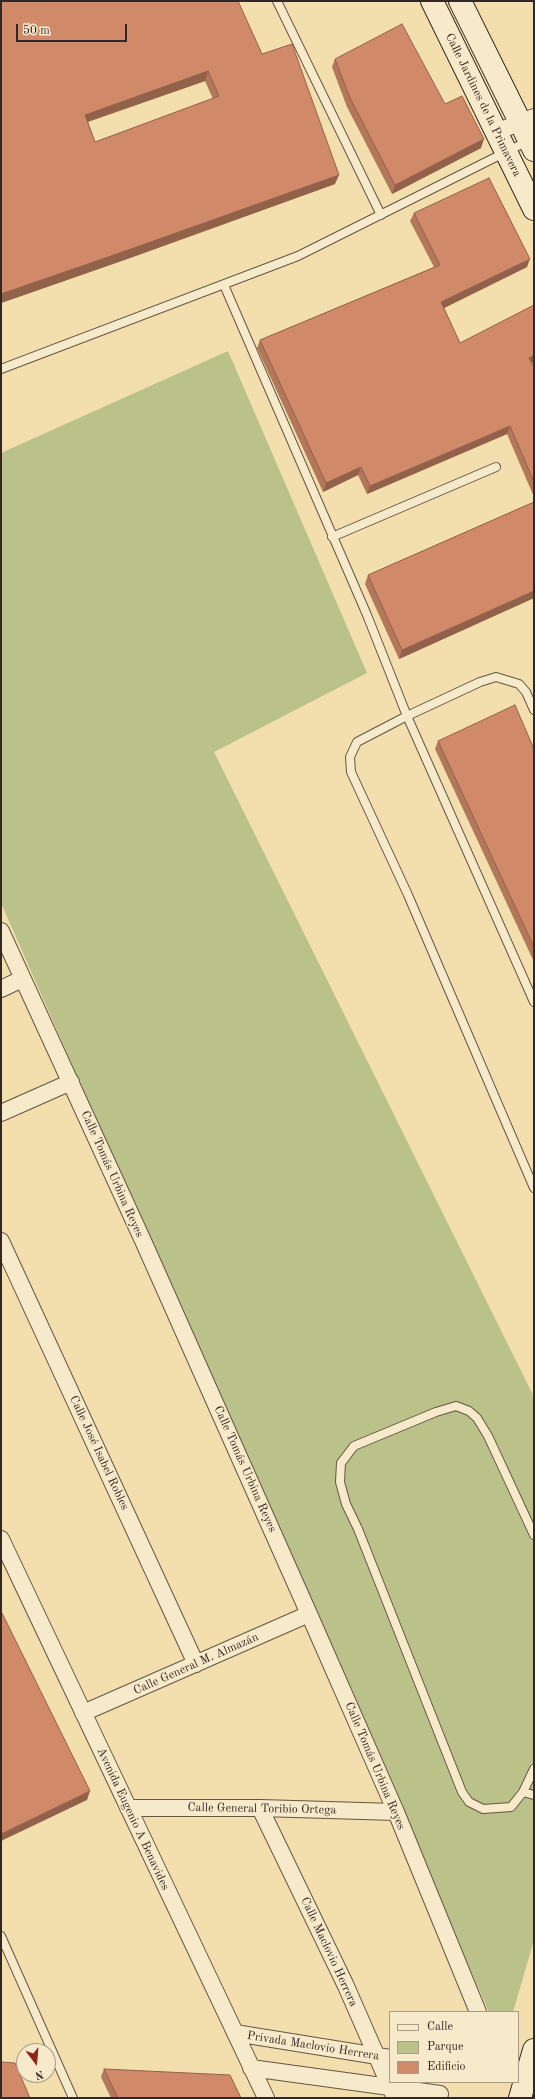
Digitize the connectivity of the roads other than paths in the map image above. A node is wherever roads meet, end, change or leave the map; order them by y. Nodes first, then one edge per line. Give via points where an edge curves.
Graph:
1 (277, 1) edge
2 (432, 1) edge
3 (460, 1) edge
4 (496, 132) junction
5 (530, 134) edge
6 (506, 152) junction
7 (531, 195) edge
8 (381, 215) junction
9 (224, 285) junction
10 (1, 369) edge
11 (496, 467) dead end
12 (332, 537) junction
13 (534, 710) edge
14 (407, 716) junction
15 (1, 931) edge
16 (22, 979) junction
17 (1, 989) edge
18 (534, 1002) edge
19 (71, 1082) junction
20 (1, 1113) edge
21 (534, 1188) edge
22 (1, 1241) edge
23 (534, 1535) edge
24 (1, 1540) edge
25 (310, 1614) junction
26 (196, 1664) junction
27 (83, 1712) junction
28 (534, 1769) edge
29 (523, 1792) junction
30 (534, 1795) edge
31 (128, 1808) junction
32 (260, 1808) junction
33 (396, 1812) junction
34 (1, 1936) edge
35 (478, 2011) edge
36 (235, 2033) junction
37 (534, 2050) edge
38 (383, 2057) edge
39 (251, 2068) junction
40 (389, 2079) edge
41 (390, 2083) edge
42 (393, 2093) edge
43 (440, 2094) dead end
44 (73, 2098) edge
45 (266, 2098) edge
46 (520, 2098) edge

1 - 8 lane
2 - 4 street, Calle Jardines de la Primavera
3 - 5 street
4 - 5 street
4 - 6 street, Calle Jardines de la Primavera
5 - 6 lane
6 - 7 street, Calle Jardines de la Primavera
6 - 8 lane
8 - 9 lane via 298,256
9 - 10 lane
9 - 12 lane
11 - 12 lane
12 - 14 lane via 367,615
13 - 14 lane via 526,692 519,684 496,677
14 - 18 lane
14 - 21 lane via 357,742 350,757 351,772 408,895
15 - 16 street, Calle Tomás Urbina Reyes
16 - 17 street
16 - 19 street, Calle Tomás Urbina Reyes
19 - 20 street
19 - 25 street, Calle Tomás Urbina Reyes
22 - 26 street, Calle José Isabel Robles
23 - 29 lane via 488,1436 477,1418 456,1406 354,1446 341,1463 340,1482 346,1504 462,1792 469,1802 483,1809 511,1807
24 - 27 street, Avenida Eugenio A Benavides
25 - 26 street, Calle General M. Almazán
25 - 33 street, Calle Tomás Urbina Reyes
26 - 27 street, Calle General M. Almazán
27 - 31 street, Avenida Eugenio A Benavides
28 - 29 lane
29 - 30 lane
31 - 32 street, Calle General Toribio Ortega
31 - 36 street, Avenida Eugenio A Benavides
32 - 33 street, Calle General Toribio Ortega
32 - 38 street, Calle Maclovio Herrera
33 - 35 street, Calle Tomás Urbina Reyes
34 - 44 lane
36 - 38 street, Privada Maclovio Herrera
36 - 39 street, Avenida Eugenio A Benavides
37 - 46 street
38 - 40 street, Calle Maclovio Herrera
39 - 42 street
39 - 45 street, Avenida Eugenio A Benavides
41 - 42 street, Calle Maclovio Herrera
42 - 43 street

